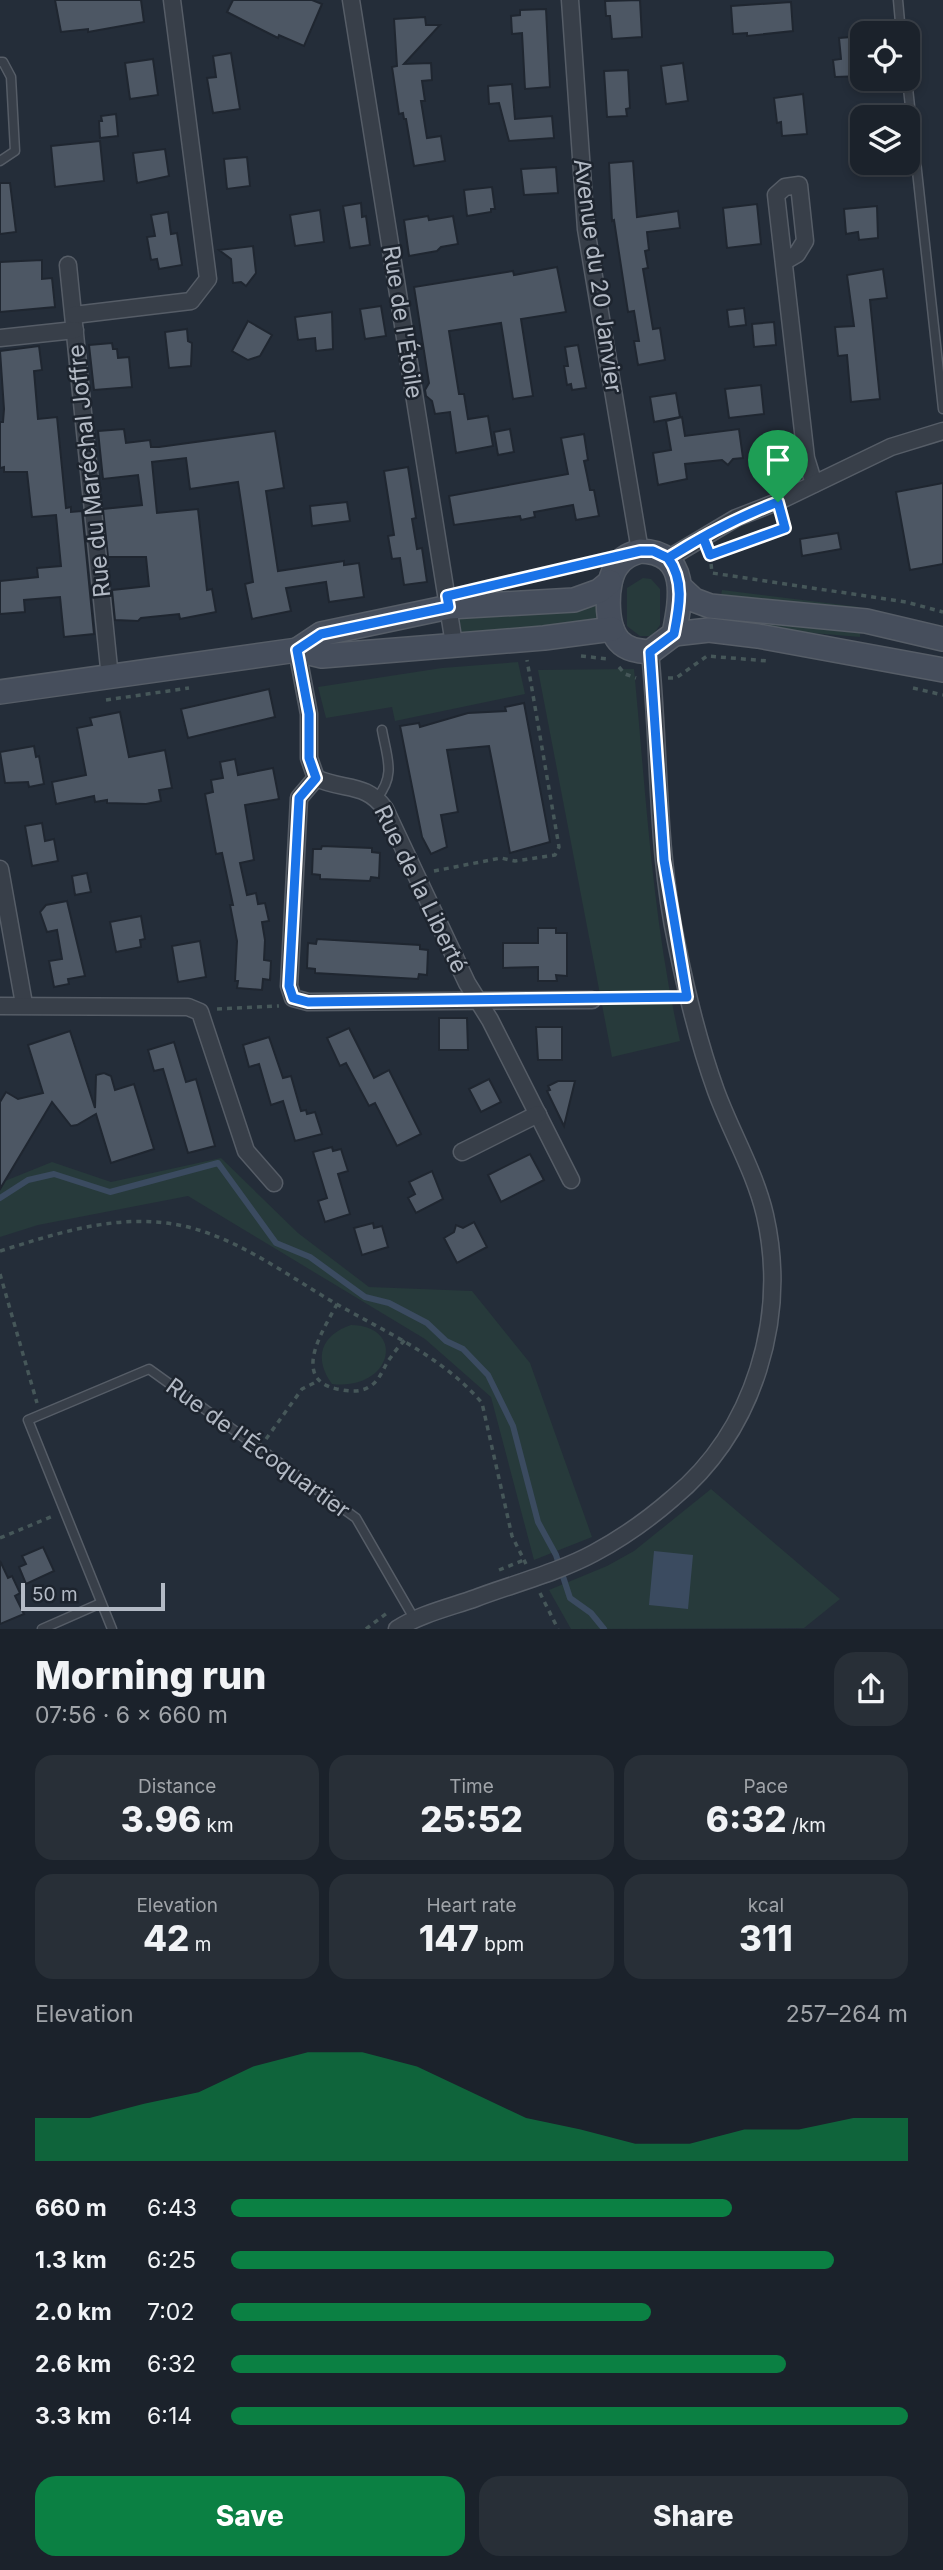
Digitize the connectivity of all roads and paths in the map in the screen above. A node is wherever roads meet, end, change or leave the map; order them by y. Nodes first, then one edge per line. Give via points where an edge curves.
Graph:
1 (173, 0) edge
2 (351, 0) edge
3 (570, 0) edge
4 (898, 0) edge
5 (900, 21) edge
6 (0, 62) edge
7 (907, 91) edge
8 (0, 161) edge
9 (785, 261) dead end
10 (68, 264) dead end
11 (74, 322) junction
12 (0, 338) edge
13 (943, 409) edge
14 (943, 431) edge
15 (814, 484) junction
16 (778, 502) junction
17 (703, 537) junction
18 (633, 553) junction
19 (710, 555) junction
20 (668, 558) junction
21 (610, 582) junction
22 (503, 583) dead end
23 (680, 587) junction
24 (449, 607) junction
25 (943, 612) edge
26 (612, 629) junction
27 (674, 634) junction
28 (943, 639) edge
29 (454, 644) junction
30 (297, 650) junction
31 (650, 652) junction
32 (527, 658) dead end
33 (943, 670) edge
34 (110, 678) junction
35 (0, 692) edge
36 (382, 730) dead end
37 (316, 778) junction
38 (377, 798) junction
39 (0, 869) edge
40 (415, 876) junction
41 (687, 997) junction
42 (293, 998) junction
43 (477, 1000) junction
44 (592, 1000) joint
45 (24, 1004) junction
46 (0, 1006) edge
47 (200, 1012) junction
48 (538, 1114) junction
49 (463, 1152) dead end
50 (570, 1180) dead end
51 (274, 1183) dead end
52 (0, 1251) edge
53 (0, 1274) edge
54 (337, 1304) junction
55 (405, 1340) junction
56 (318, 1381) junction
57 (40, 1415) junction
58 (260, 1448) junction
59 (65, 1511) junction
60 (0, 1538) edge
61 (535, 1576) junction
62 (102, 1602) junction
63 (415, 1620) junction
64 (42, 1629) edge
65 (112, 1629) edge
66 (397, 1629) edge
67 (558, 1629) edge

1 - 11 street via 208,279 191,301
2 - 24 street, Rue de l'Étoile
3 - 18 street, Avenue du 20 Janvier via 586,229
4 - 5 lane
6 - 8 lane via 11,77 15,151
7 - 13 lane
9 - 15 street via 806,458
10 - 11 street, Rue du Maréchal Joffre
11 - 12 street
11 - 34 street, Rue du Maréchal Joffre
14 - 15 street via 891,447
15 - 16 street
16 - 17 street
16 - 19 path via 785,528
17 - 19 path
17 - 20 street
18 - 20 main road via 653,551
18 - 21 main road via 615,568
18 - 22 path
19 - 25 path via 712,573 905,602
20 - 23 main road via 677,569
21 - 24 main road via 573,600
21 - 26 main road
23 - 27 main road
23 - 28 main road via 710,606 866,621
24 - 29 street, Rue de l'Étoile
24 - 30 main road via 321,634
26 - 29 main road
26 - 31 main road via 631,650
27 - 31 main road
27 - 33 main road via 709,630 758,636
29 - 30 main road via 322,656
30 - 34 main road
30 - 37 street via 309,714 309,758
31 - 41 street via 664,860
32 - 40 path via 559,841 555,855 501,858
34 - 35 main road
36 - 38 lane via 389,774
37 - 38 street, Rue de la Liberté via 363,789
37 - 42 street via 299,798 289,986
38 - 40 street, Rue de la Liberté
39 - 45 street
40 - 43 street, Rue de la Liberté
41 - 44 path
41 - 61 street via 716,1091 764,1212 774,1264 763,1357 748,1400 723,1442 676,1496 592,1555
42 - 43 street via 308,1002
42 - 47 path via 277,1007
43 - 44 street
43 - 48 street, Rue de la Liberté
45 - 46 street
45 - 47 street via 188,1007
47 - 51 street via 246,1151
48 - 49 street
48 - 50 street, Rue de la Liberté
52 - 54 path via 71,1229 120,1222 167,1223 213,1236
53 - 57 path
54 - 55 path
54 - 56 path via 313,1355
55 - 56 path via 369,1387 352,1392
55 - 61 path via 469,1387 482,1402 512,1536
56 - 58 path via 302,1389
57 - 58 lane, Rue de l'Écoquartier via 149,1369
57 - 59 lane via 28,1420
58 - 63 lane, Rue de l'Écoquartier via 356,1518
59 - 60 path
59 - 62 lane
61 - 63 street
61 - 67 path
62 - 64 lane
62 - 65 lane
63 - 66 street

